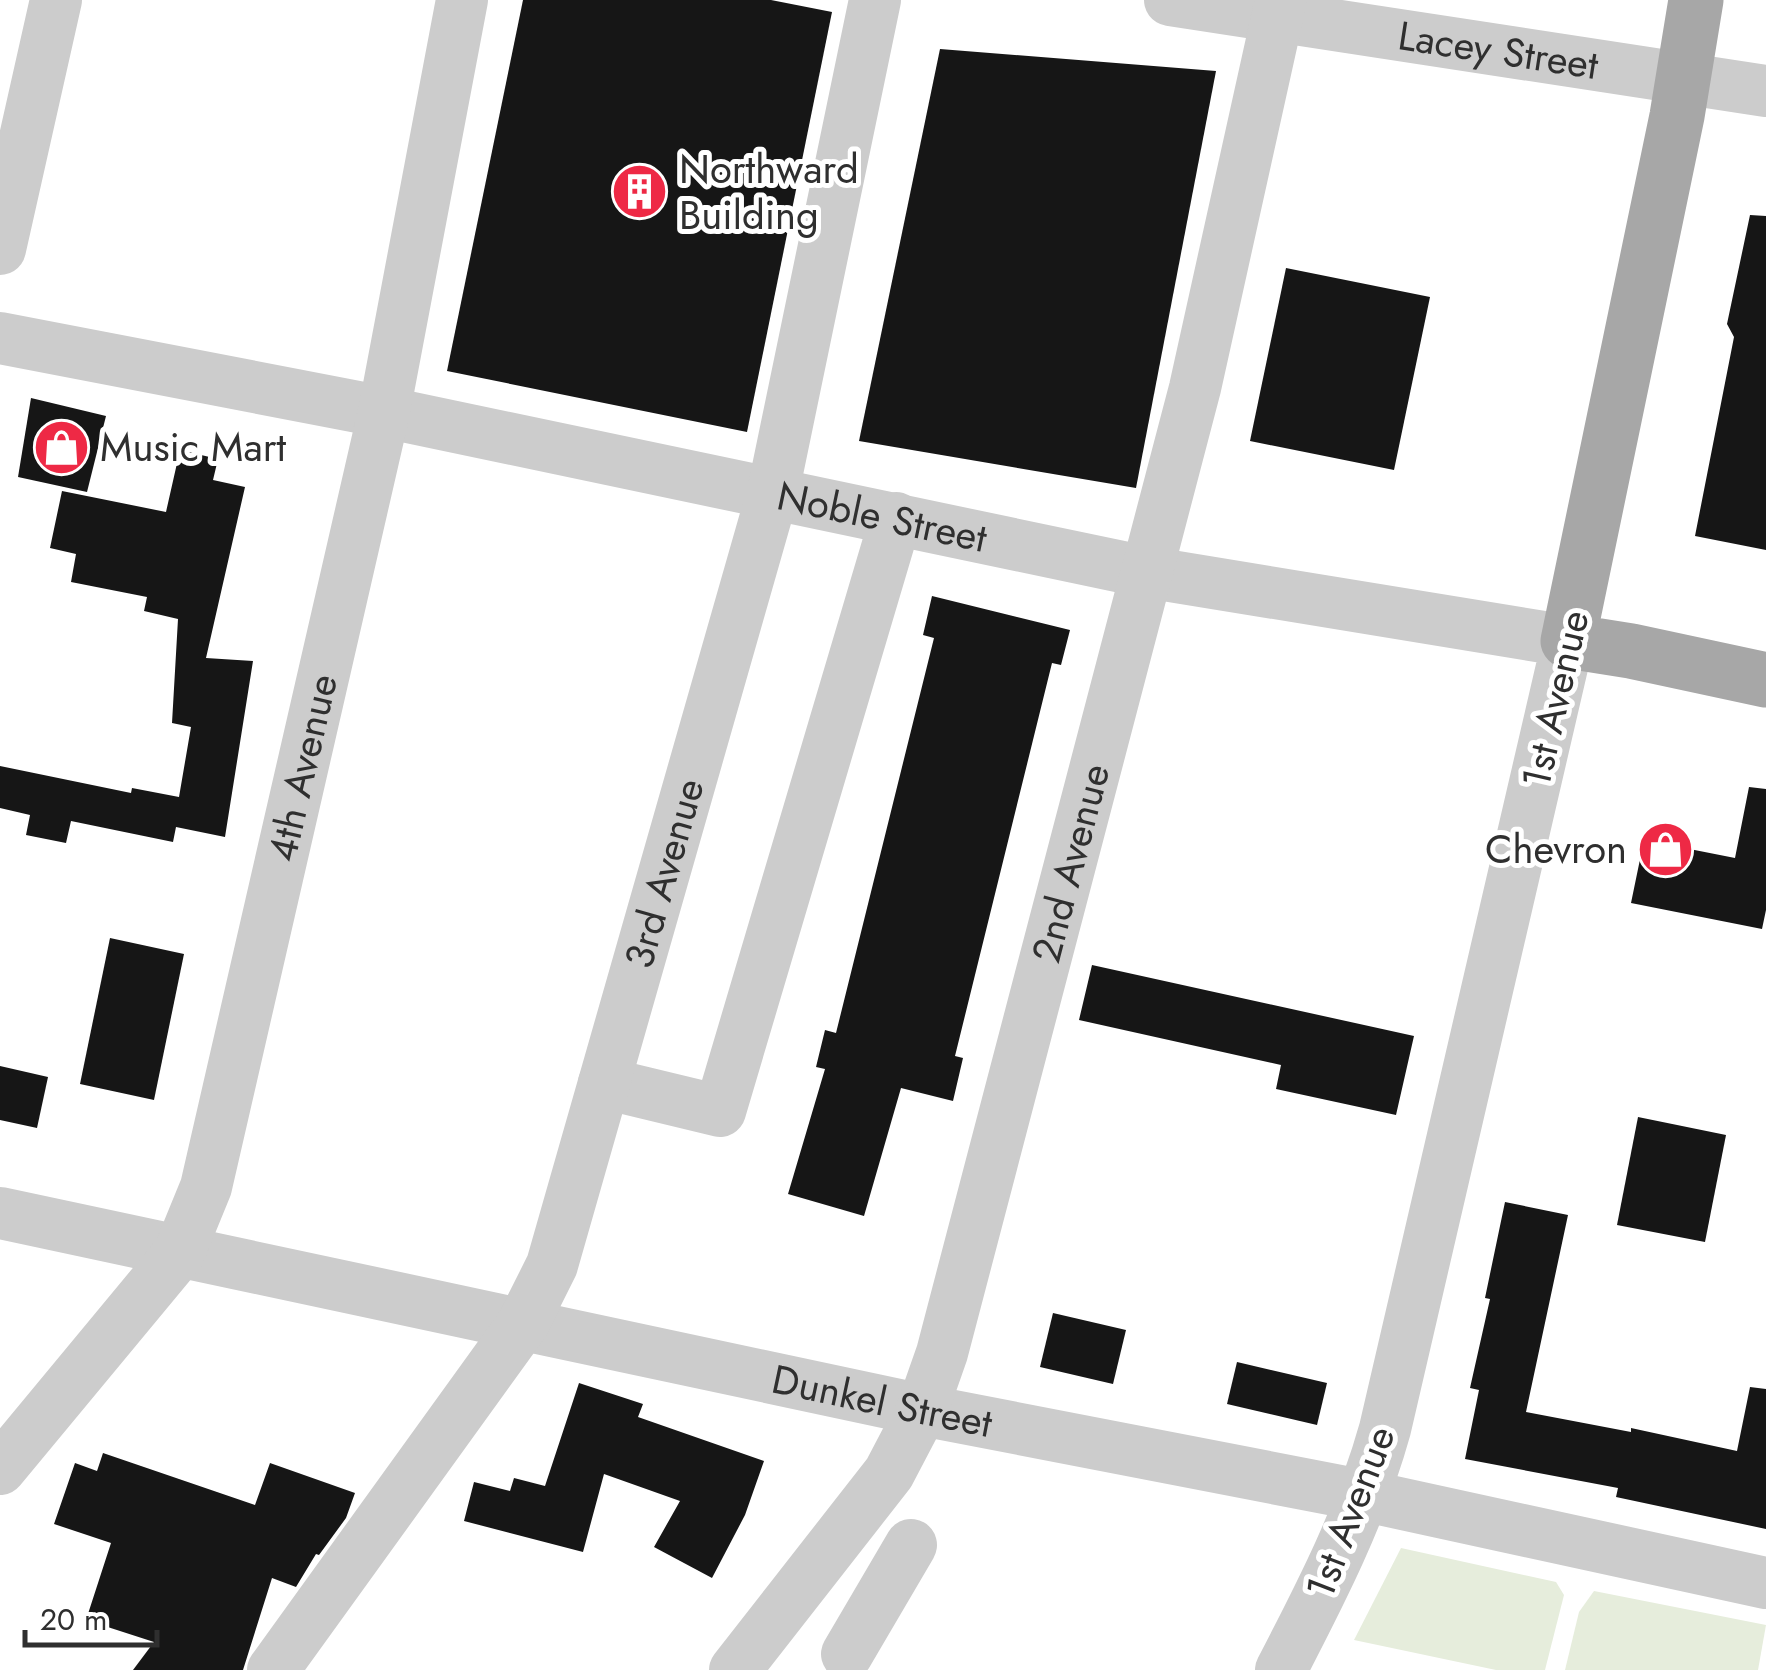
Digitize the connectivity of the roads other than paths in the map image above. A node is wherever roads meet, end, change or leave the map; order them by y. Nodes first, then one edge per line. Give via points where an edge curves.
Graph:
1 (56, 0) edge
2 (462, 0) edge
3 (875, 0) edge
4 (1170, 0) edge
5 (1696, 0) edge
6 (1280, 9) edge
7 (1684, 78) junction
8 (1766, 91) edge
9 (0, 248) edge
10 (0, 338) edge
11 (384, 412) junction
12 (773, 492) junction
13 (896, 518) junction
14 (1146, 572) junction
15 (1568, 641) junction
16 (1766, 680) edge
17 (604, 1083) junction
18 (0, 1213) edge
19 (179, 1252) junction
20 (522, 1325) junction
21 (922, 1410) junction
22 (0, 1469) edge
23 (1366, 1496) junction
24 (911, 1545) dead end
25 (1766, 1583) edge
26 (847, 1654) dead end
27 (273, 1670) edge
28 (735, 1670) edge
29 (1281, 1670) edge

1 - 9 street
2 - 11 street, 4th Avenue
3 - 12 street, 3rd Avenue
4 - 6 street, Lacey Street
5 - 7 main road, 1st Avenue
6 - 7 street, Lacey Street
6 - 14 street, 2nd Avenue via 1195,388
7 - 8 street, Lacey Street
7 - 15 main road, 1st Avenue
10 - 11 street, Noble Street
11 - 12 street, Noble Street
11 - 19 street, 4th Avenue via 206,1187
12 - 13 street, Noble Street
12 - 17 street, 3rd Avenue
13 - 14 street, Noble Street
13 - 17 street via 720,1111
14 - 15 street, Noble Street
14 - 21 street, 2nd Avenue
15 - 16 main road, Noble Street
15 - 23 street, 1st Avenue
17 - 20 street, 3rd Avenue via 552,1266
18 - 19 street, Dunkel Street
19 - 20 street, Dunkel Street
19 - 22 street, 4th Avenue
20 - 21 street, Dunkel Street
20 - 27 street, 3rd Avenue
21 - 23 street, Dunkel Street
21 - 28 street, 2nd Avenue via 888,1474
23 - 25 street, Dunkel Street
23 - 29 street, 1st Avenue
24 - 26 street

